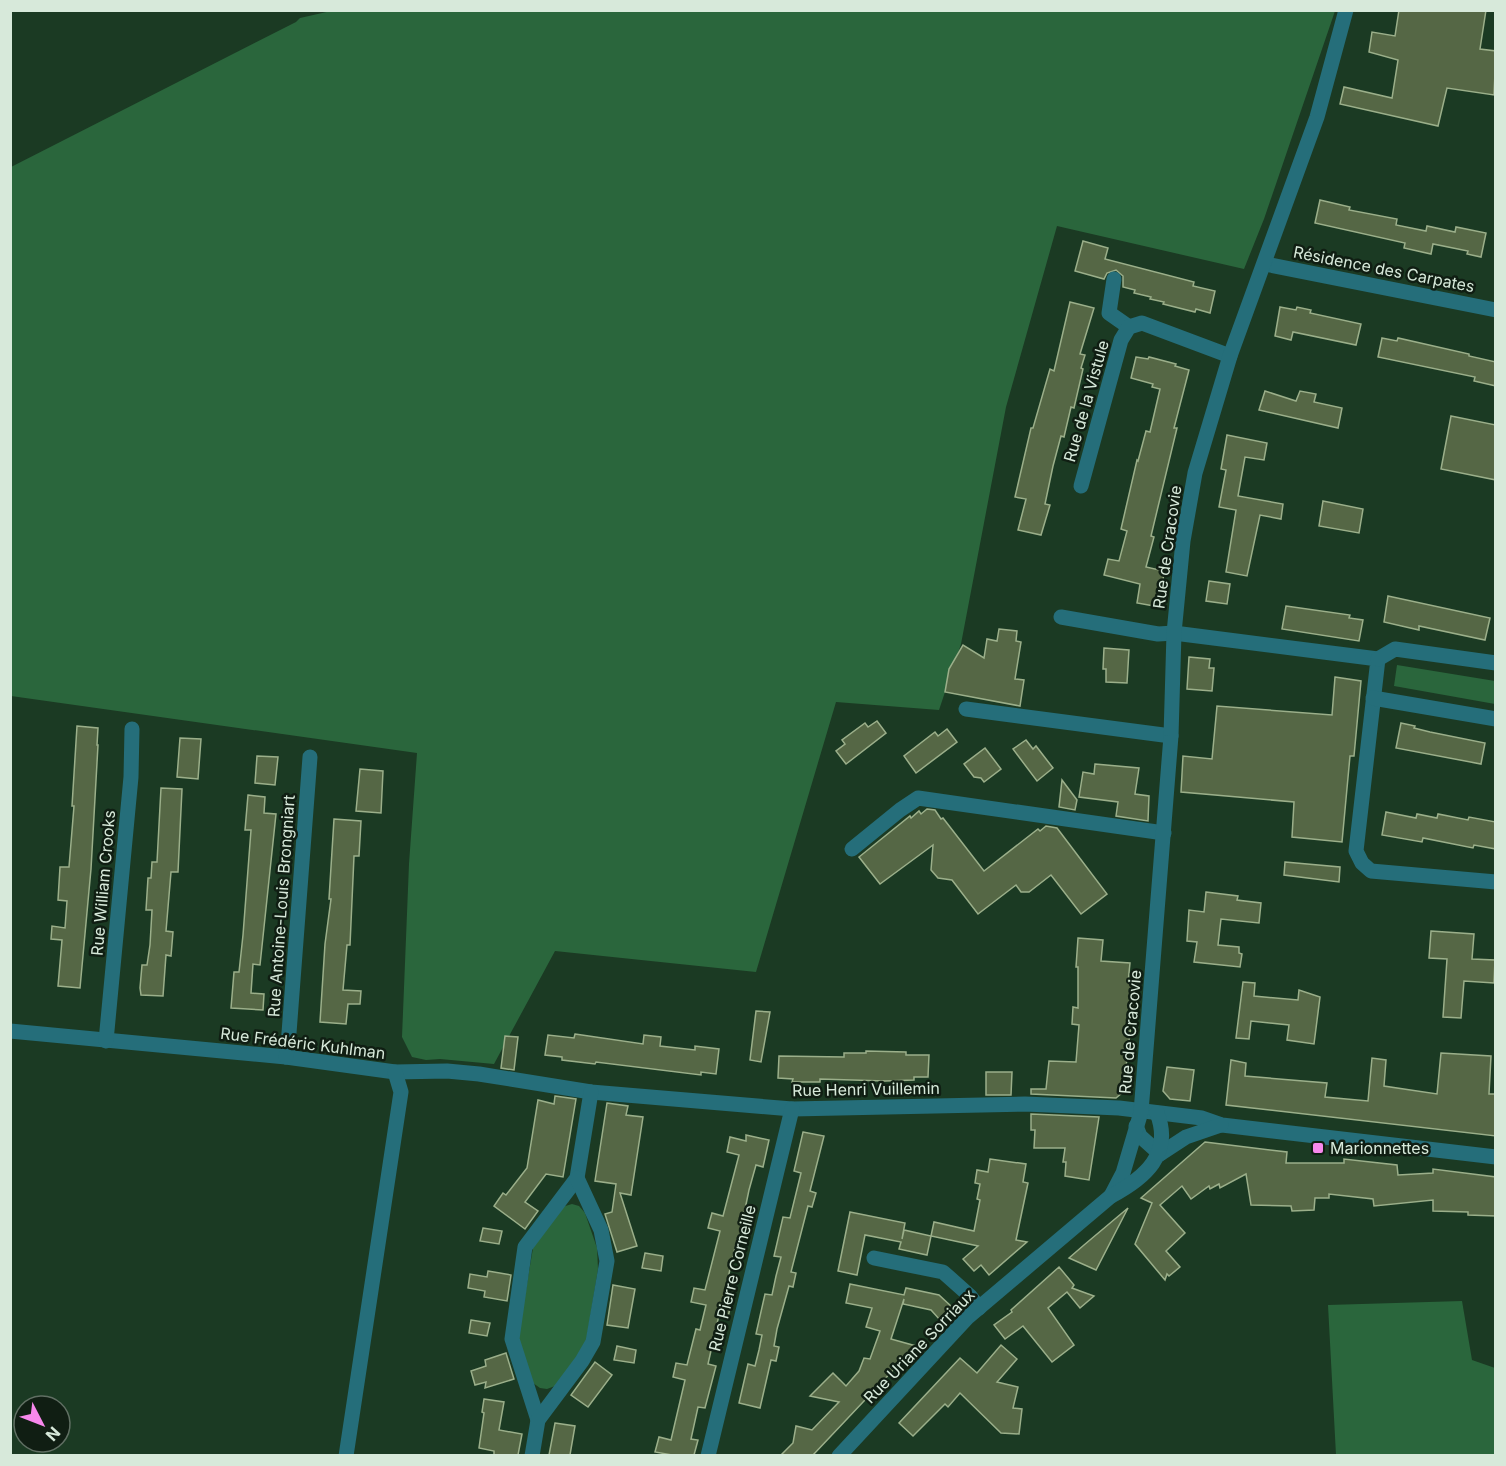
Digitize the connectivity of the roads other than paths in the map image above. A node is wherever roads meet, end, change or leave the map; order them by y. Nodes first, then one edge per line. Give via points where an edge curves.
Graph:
1 (1346, 10) edge
2 (1265, 264) junction
3 (1114, 279) dead end
4 (1496, 310) edge
5 (1129, 327) junction
6 (1230, 356) junction
7 (1081, 486) dead end
8 (1061, 617) dead end
9 (1174, 633) junction
10 (1378, 659) junction
11 (1496, 663) edge
12 (1373, 698) junction
13 (966, 709) dead end
14 (1496, 719) edge
15 (132, 729) dead end
16 (1171, 736) junction
17 (310, 757) dead end
18 (1164, 833) junction
19 (852, 849) dead end
20 (1496, 882) edge
21 (10, 1031) edge
22 (106, 1041) junction
23 (286, 1057) junction
24 (395, 1072) junction
25 (591, 1092) junction
26 (792, 1109) junction
27 (1157, 1113) junction
28 (1139, 1119) junction
29 (1222, 1125) junction
30 (1160, 1154) junction
31 (1496, 1157) edge
32 (577, 1178) junction
33 (1111, 1196) junction
34 (874, 1257) dead end
35 (979, 1308) junction
36 (538, 1420) junction
37 (346, 1455) edge
38 (532, 1455) edge
39 (708, 1455) edge
40 (839, 1455) edge

1 - 2 street, Rue de Cracovie via 1317,117
2 - 4 street, Résidence des Carpates
2 - 6 street, Rue de Cracovie
3 - 5 street via 1109,313
5 - 6 street, Rue de la Vistule via 1142,323
5 - 7 street, Rue de la Vistule via 1121,340
6 - 9 street, Rue de Cracovie via 1195,473
8 - 9 street via 1158,634
9 - 10 street
9 - 16 street, Rue de Cracovie
10 - 11 street via 1395,649
10 - 12 street
12 - 14 street
12 - 20 street via 1356,851 1362,863 1371,871
13 - 16 street
15 - 22 street, Rue William Crooks
16 - 18 street, Rue de Cracovie
17 - 23 street, Rue Antoine-Louis Brongniart
18 - 19 street via 918,798
18 - 28 street, Rue de Cracovie
21 - 22 street, Rue Frédéric Kuhlman
22 - 23 street, Rue Frédéric Kuhlman
23 - 24 street, Rue Frédéric Kuhlman
24 - 25 street, Rue Frédéric Kuhlman via 479,1074
24 - 37 street via 401,1092
25 - 26 street, Rue Henri Vuillemin
25 - 32 street
26 - 28 street, Rue Henri Vuillemin via 1025,1104 1119,1108
26 - 39 street, Rue Pierre Corneille
27 - 28 street, Rue Henri Vuillemin
27 - 29 street, Rue Henri Vuillemin via 1202,1118
27 - 30 street via 1163,1138
28 - 30 street via 1140,1136
28 - 33 street, Rue Uriane Sorriaux via 1123,1173
29 - 30 street, Rue Uriane Sorriaux via 1186,1137
29 - 31 street, Rue Henri Vuillemin
30 - 33 street, Rue Uriane Sorriaux via 1125,1189
32 - 36 street via 525,1247 512,1339
32 - 36 street via 601,1230 607,1261 593,1342
33 - 35 street, Rue Uriane Sorriaux
34 - 35 street via 943,1272
35 - 40 street, Rue Uriane Sorriaux
36 - 38 street

